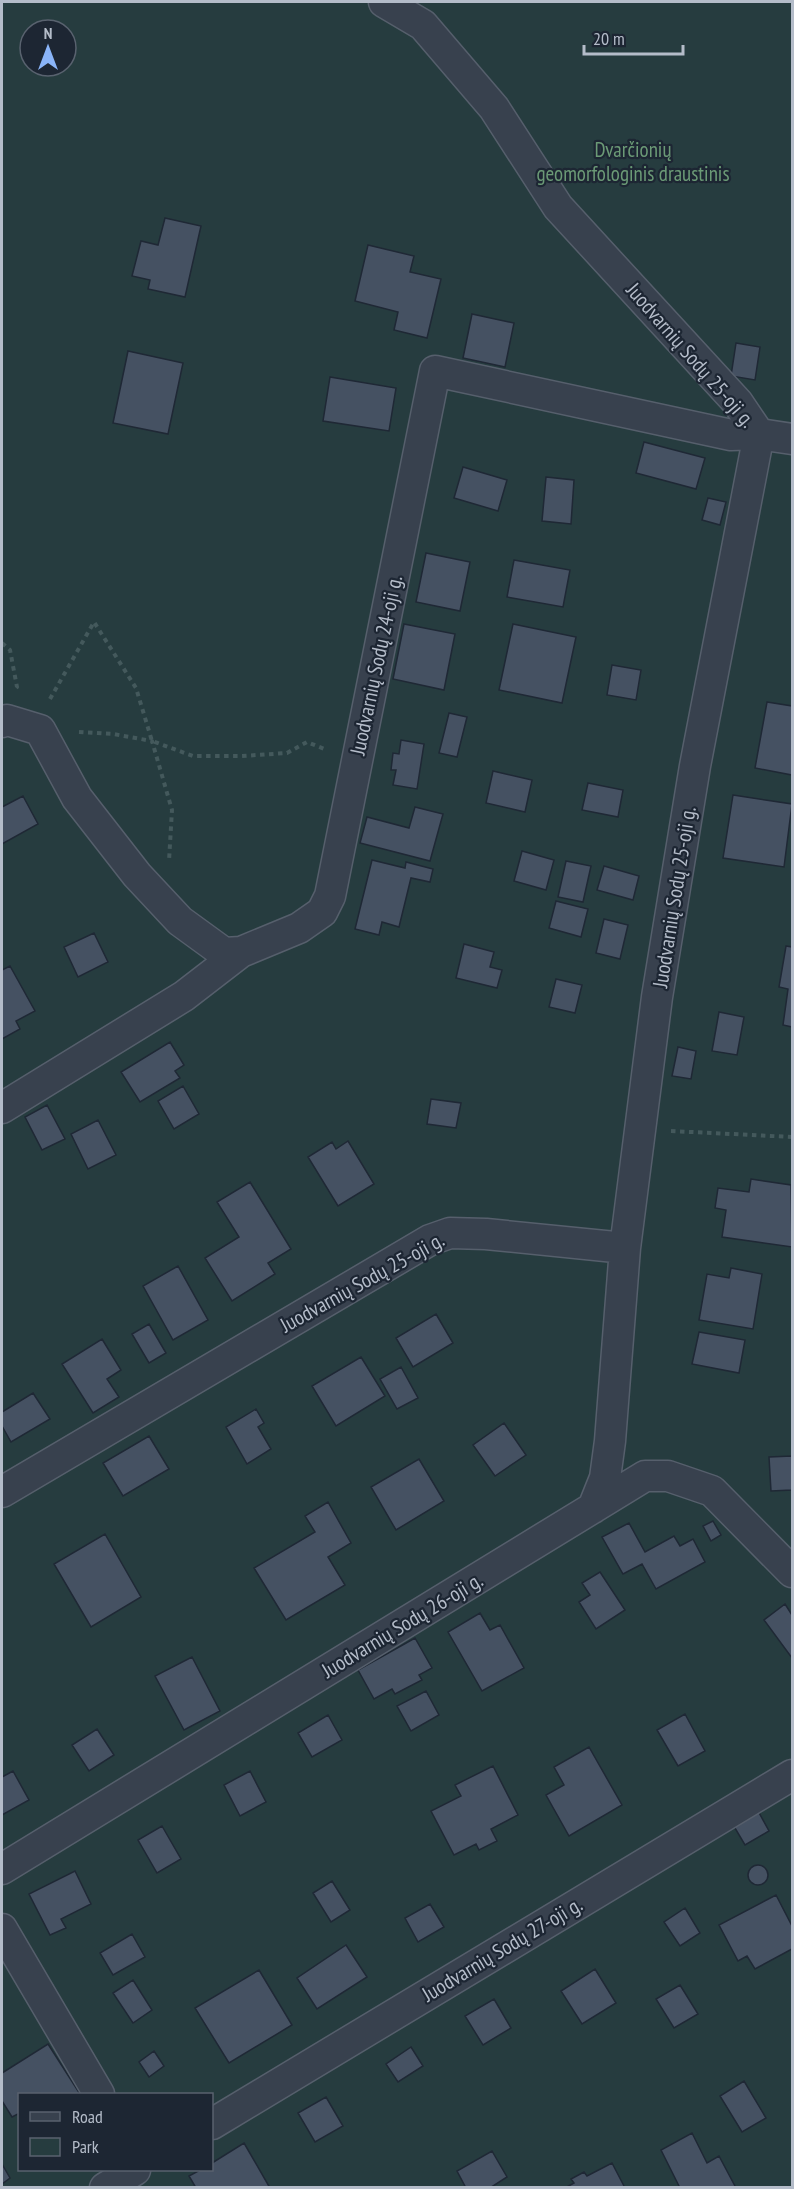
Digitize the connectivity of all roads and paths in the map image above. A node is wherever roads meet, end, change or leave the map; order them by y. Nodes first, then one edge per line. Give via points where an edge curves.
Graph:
1 (384, 2) edge
2 (759, 434) junction
3 (792, 439) edge
4 (2, 643) edge
5 (12, 693) dead end
6 (2, 722) edge
7 (40, 730) junction
8 (152, 741) junction
9 (356, 761) junction
10 (169, 867) dead end
11 (241, 952) junction
12 (2, 1108) edge
13 (640, 1130) junction
14 (792, 1137) edge
15 (625, 1248) junction
16 (610, 1441) junction
17 (645, 1476) junction
18 (2, 1492) edge
19 (593, 1508) junction
20 (792, 1572) edge
21 (792, 1775) edge
22 (2, 1869) edge
23 (2, 1929) edge
24 (98, 2093) edge
25 (213, 2123) edge
26 (132, 2171) edge
27 (145, 2171) edge
28 (105, 2187) edge
29 (154, 2187) edge

1 - 2 street, Juodvarnių Sodų 25-oji g. via 423,25 494,108 558,207 738,403
2 - 3 street
2 - 9 street, Juodvarnių Sodų 24-oji g. via 731,435 435,371
2 - 13 street, Juodvarnių Sodų 25-oji g. via 695,766 657,997
4 - 5 path via 10,650 17,687
6 - 7 street
7 - 8 path via 113,734
7 - 8 path via 49,700 94,622 136,688
7 - 11 street via 77,798 137,874 180,921 224,953
8 - 9 path via 193,756 287,753 307,742
8 - 10 path via 172,810
9 - 11 street, Juodvarnių Sodų 24-oji g. via 330,896 322,912 299,928
11 - 12 street, Juodvarnių Sodų 24-oji g. via 183,996
13 - 14 path
13 - 15 street, Juodvarnių Sodų 25-oji g.
15 - 16 street
15 - 18 street, Juodvarnių Sodų 25-oji g. via 486,1234 450,1233 430,1240
16 - 17 street
16 - 19 street via 605,1479
17 - 19 street, Juodvarnių Sodų 26-oji g.
17 - 20 street via 668,1476 712,1491
19 - 22 street, Juodvarnių Sodų 26-oji g.
21 - 25 street, Juodvarnių Sodų 27-oji g.
23 - 24 street
26 - 28 street
27 - 29 street

